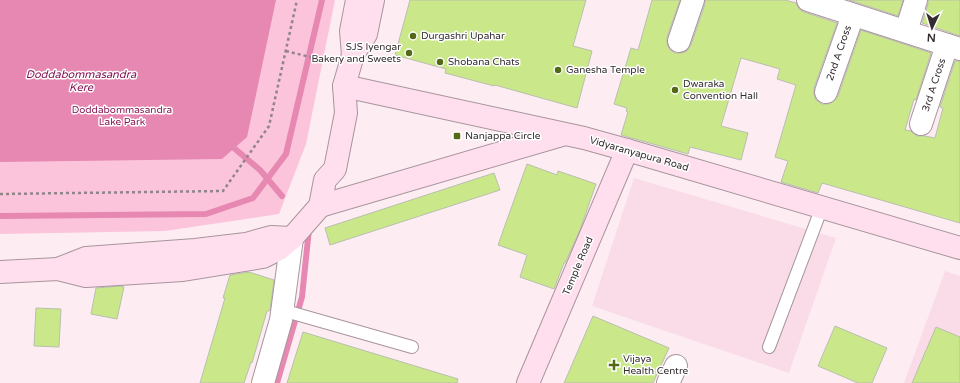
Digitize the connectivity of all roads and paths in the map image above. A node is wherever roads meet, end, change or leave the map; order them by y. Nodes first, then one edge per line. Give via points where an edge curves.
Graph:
1 (298, 0) edge
2 (357, 0) edge
3 (373, 0) edge
4 (693, 0) edge
5 (808, 0) edge
6 (916, 0) edge
7 (853, 15) junction
8 (906, 32) junction
9 (679, 41) dead end
10 (954, 47) edge
11 (286, 51) junction
12 (349, 69) junction
13 (826, 92) dead end
14 (921, 124) dead end
15 (565, 134) junction
16 (627, 150) junction
17 (0, 194) edge
18 (320, 206) junction
19 (822, 207) junction
20 (292, 238) junction
21 (960, 248) edge
22 (0, 272) edge
23 (285, 311) junction
24 (412, 347) dead end
25 (769, 347) dead end
26 (263, 383) edge
27 (528, 383) edge

1 - 11 path
2 - 12 main road via 351,30
3 - 12 main road via 366,34
4 - 9 street
5 - 7 street
6 - 8 street
7 - 8 street
7 - 13 street, 2nd A Cross
8 - 10 street
10 - 14 street, 3rd A Cross
11 - 12 path
11 - 17 path via 269,126 223,190
12 - 15 main road, Vidyaranyapura Road
12 - 18 main road via 346,113 337,106 321,169 325,180
15 - 16 main road, Vidyaranyapura Road
15 - 18 main road
16 - 19 main road, Vidyaranyapura Road
16 - 27 main road, Temple Road
18 - 20 main road
19 - 21 main road, Vidyaranyapura Road
19 - 25 lane
20 - 22 main road via 271,238 246,244 195,250 86,258 58,269
20 - 23 street
23 - 24 lane
23 - 26 street

